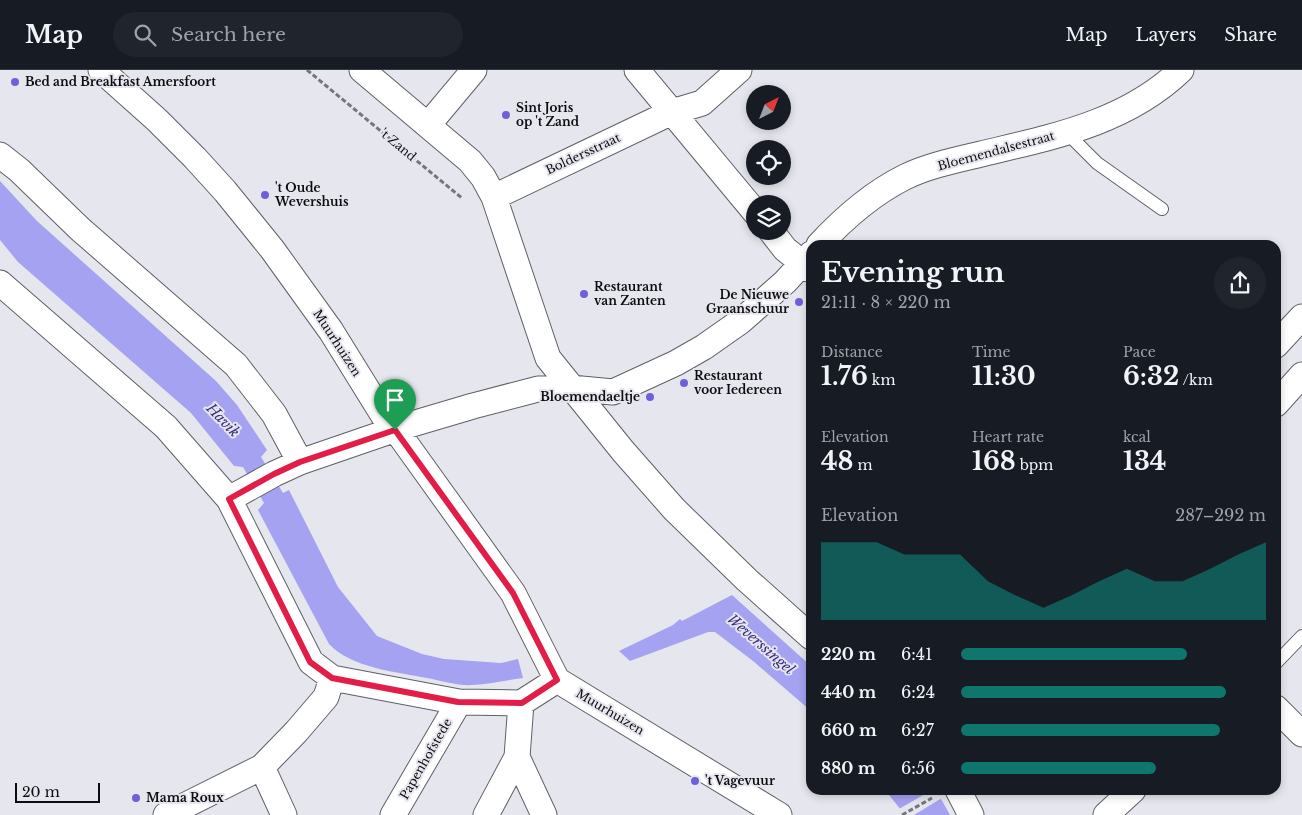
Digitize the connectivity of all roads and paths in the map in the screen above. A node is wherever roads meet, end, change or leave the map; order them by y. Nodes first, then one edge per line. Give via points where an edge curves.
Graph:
1 (101, 70) edge
2 (307, 70) edge
3 (362, 70) edge
4 (474, 70) edge
5 (637, 70) edge
6 (739, 70) edge
7 (1181, 70) edge
8 (672, 112) junction
9 (428, 125) junction
10 (1067, 133) junction
11 (0, 155) edge
12 (494, 196) junction
13 (746, 201) edge
14 (1162, 209) dead end
15 (778, 240) edge
16 (824, 240) edge
17 (806, 261) edge
18 (806, 264) edge
19 (1, 287) edge
20 (1302, 317) edge
21 (1281, 340) edge
22 (1302, 375) edge
23 (571, 388) junction
24 (1281, 398) edge
25 (395, 430) junction
26 (300, 462) junction
27 (229, 499) junction
28 (806, 633) edge
29 (1302, 636) edge
30 (1281, 659) edge
31 (332, 678) junction
32 (557, 680) junction
33 (458, 702) junction
34 (522, 703) junction
35 (1281, 713) edge
36 (1302, 734) edge
37 (517, 757) junction
38 (262, 767) junction
39 (942, 795) edge
40 (951, 795) edge
41 (1128, 795) edge
42 (166, 815) edge
43 (284, 815) edge
44 (393, 815) edge
45 (486, 815) edge
46 (544, 815) edge
47 (778, 815) edge
48 (903, 815) edge
49 (971, 815) edge
50 (1106, 815) edge

1 - 25 street, Muurhuizen via 195,158 243,213 331,331
2 - 12 path, 't Zand via 468,203
3 - 9 street
4 - 9 street
5 - 8 street
6 - 8 street, Boldersstraat via 702,103
7 - 10 street, Bloemendalsestraat via 1141,101 1104,120
8 - 12 street, Boldersstraat
8 - 13 street
9 - 12 street via 470,161
10 - 14 lane via 1097,163
10 - 16 street, Bloemendalsestraat via 955,160 906,177 861,204
11 - 26 street via 80,230 236,365 274,414
12 - 23 street via 548,358
15 - 17 street via 785,249
18 - 23 street via 741,321 683,359 613,392
19 - 27 street via 166,427
20 - 21 street
22 - 24 street
23 - 25 street via 538,388
23 - 28 street via 674,509
25 - 26 street
25 - 32 street, Muurhuizen via 513,593
26 - 27 street
27 - 31 street via 310,662
29 - 30 lane
31 - 33 street
31 - 38 street via 326,698
32 - 34 street
32 - 47 street, Muurhuizen
33 - 34 street
33 - 44 street, Papenhofstede
34 - 37 street
35 - 36 street
37 - 45 street
37 - 46 street
38 - 42 street
38 - 43 street
39 - 48 path
40 - 49 street
41 - 50 street

